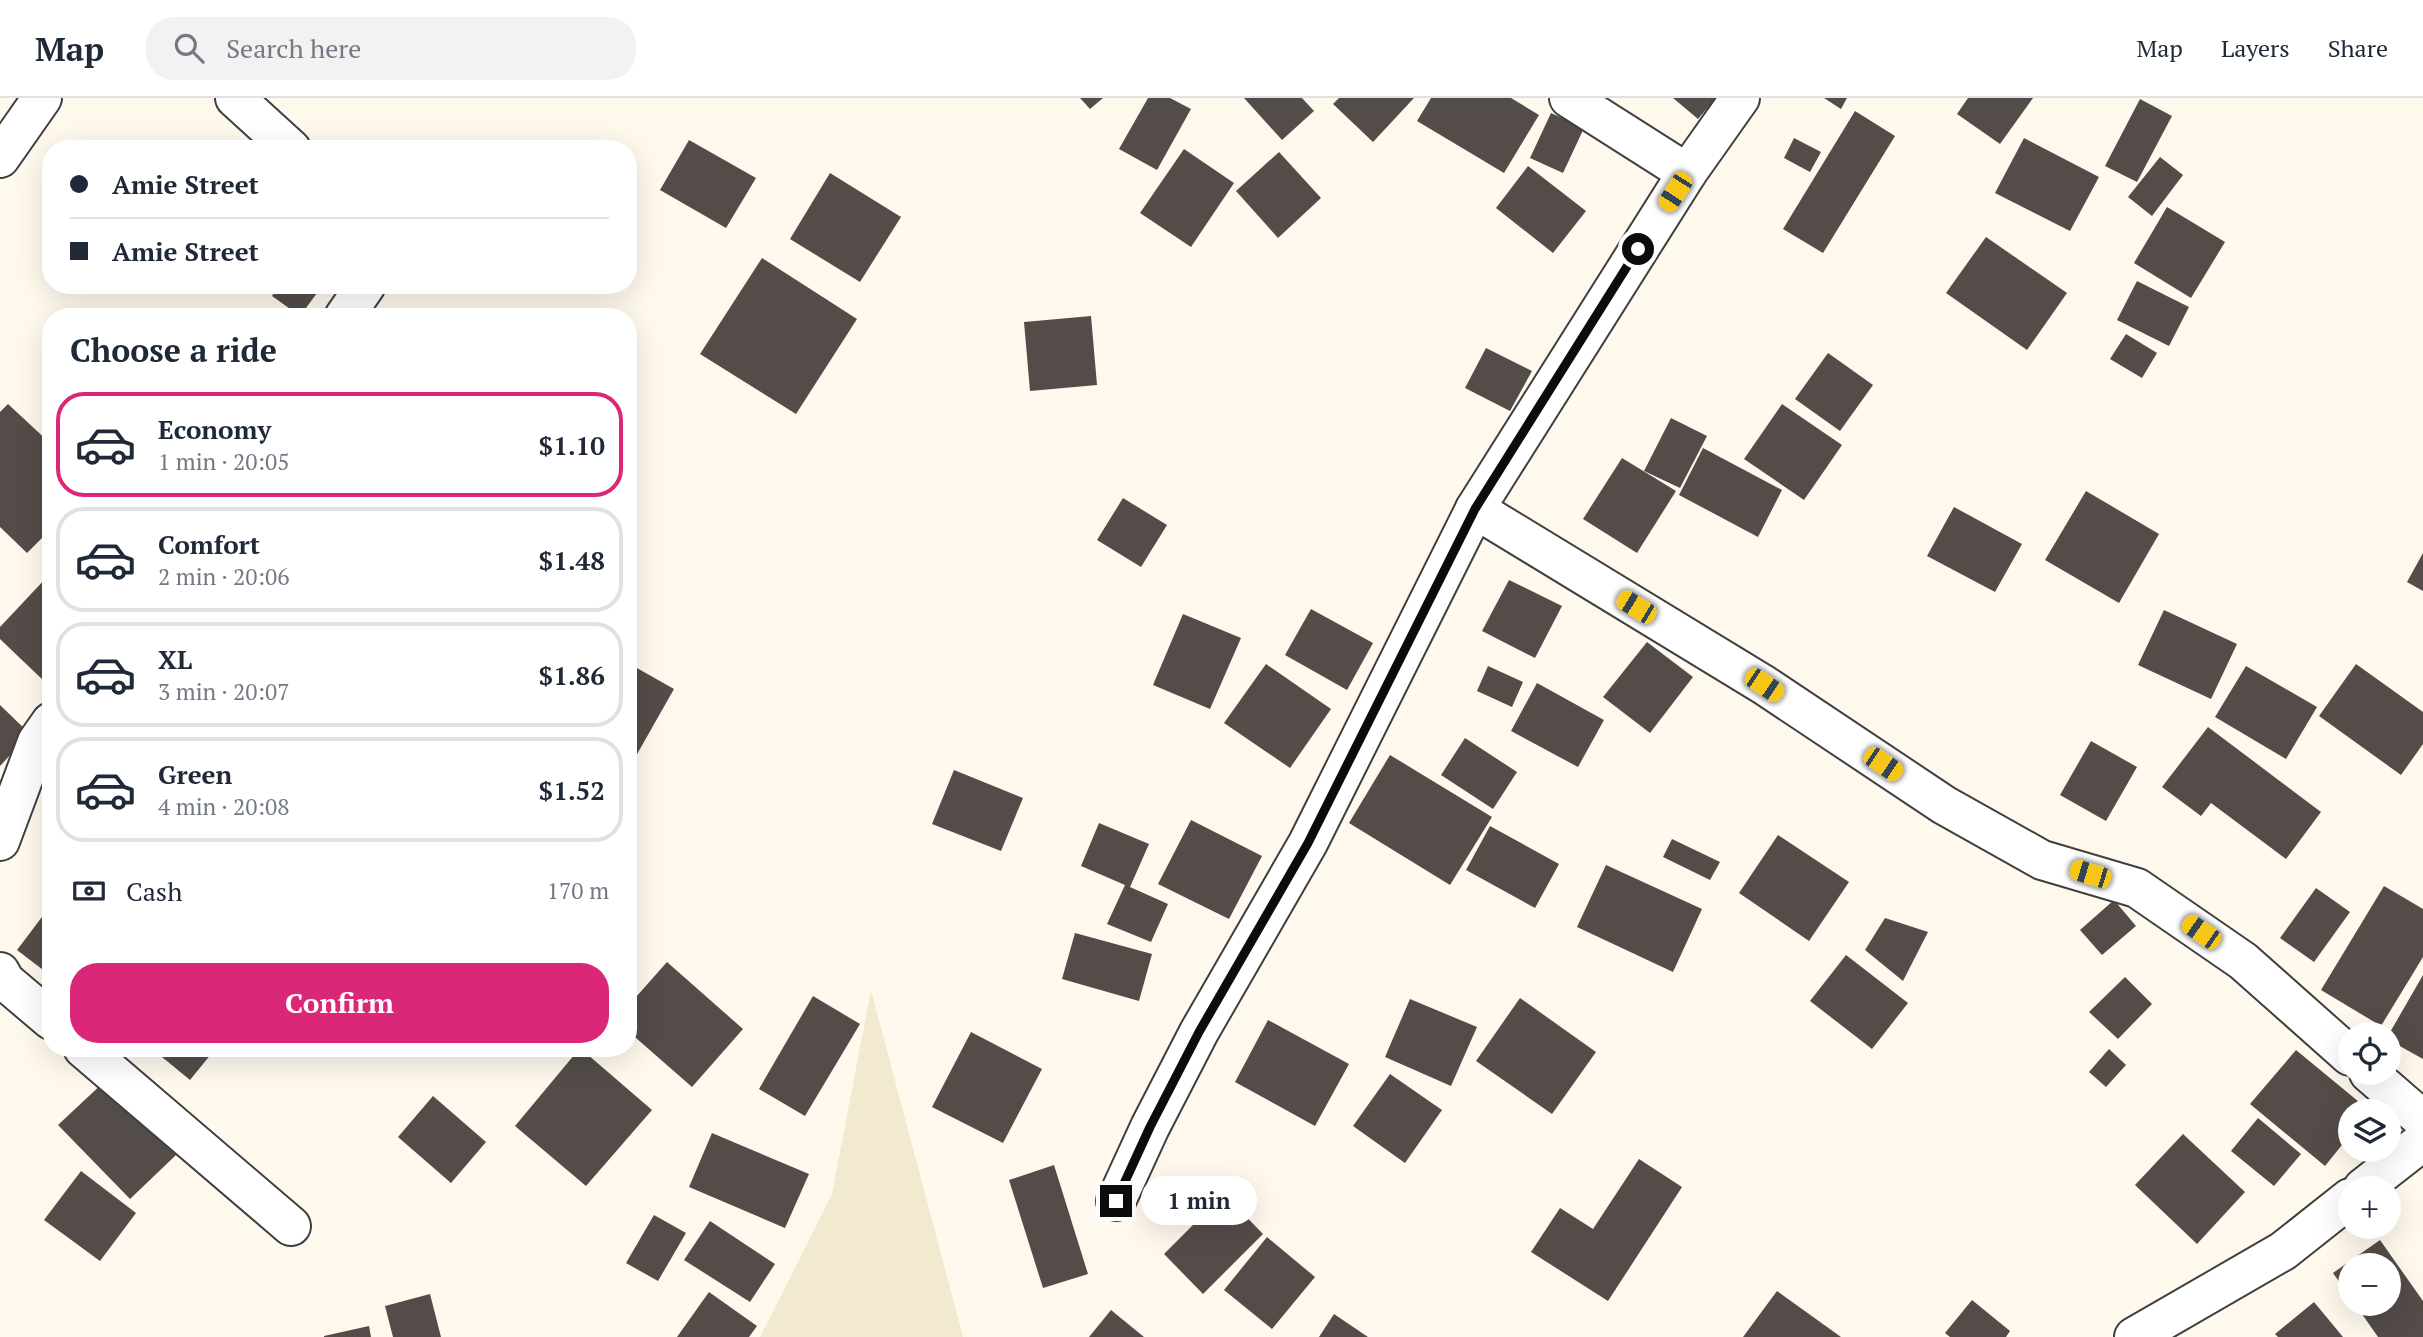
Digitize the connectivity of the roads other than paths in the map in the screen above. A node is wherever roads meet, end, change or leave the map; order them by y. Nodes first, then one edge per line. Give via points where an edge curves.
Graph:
1 (42, 98) edge
2 (235, 98) edge
3 (1569, 98) edge
4 (1740, 98) edge
5 (281, 140) edge
6 (0, 158) edge
7 (1687, 173) junction
8 (1475, 509) junction
9 (42, 735) edge
10 (0, 841) edge
11 (0, 972) edge
12 (42, 1012) edge
13 (2338, 1045) edge
14 (94, 1057) edge
15 (2383, 1085) edge
16 (2423, 1120) edge
17 (2423, 1141) edge
18 (2378, 1176) edge
19 (1116, 1201) dead end
20 (2338, 1207) edge
21 (291, 1226) dead end
22 (2134, 1337) edge

1 - 6 street
2 - 5 street
3 - 7 street
4 - 7 street
7 - 8 street
8 - 13 street via 1764,685 1944,805 2042,860 2137,888 2243,961
8 - 19 street via 1308,843 1199,1032
9 - 10 street
11 - 12 street
14 - 21 street
15 - 16 street
17 - 18 street
20 - 22 street via 2283,1251

